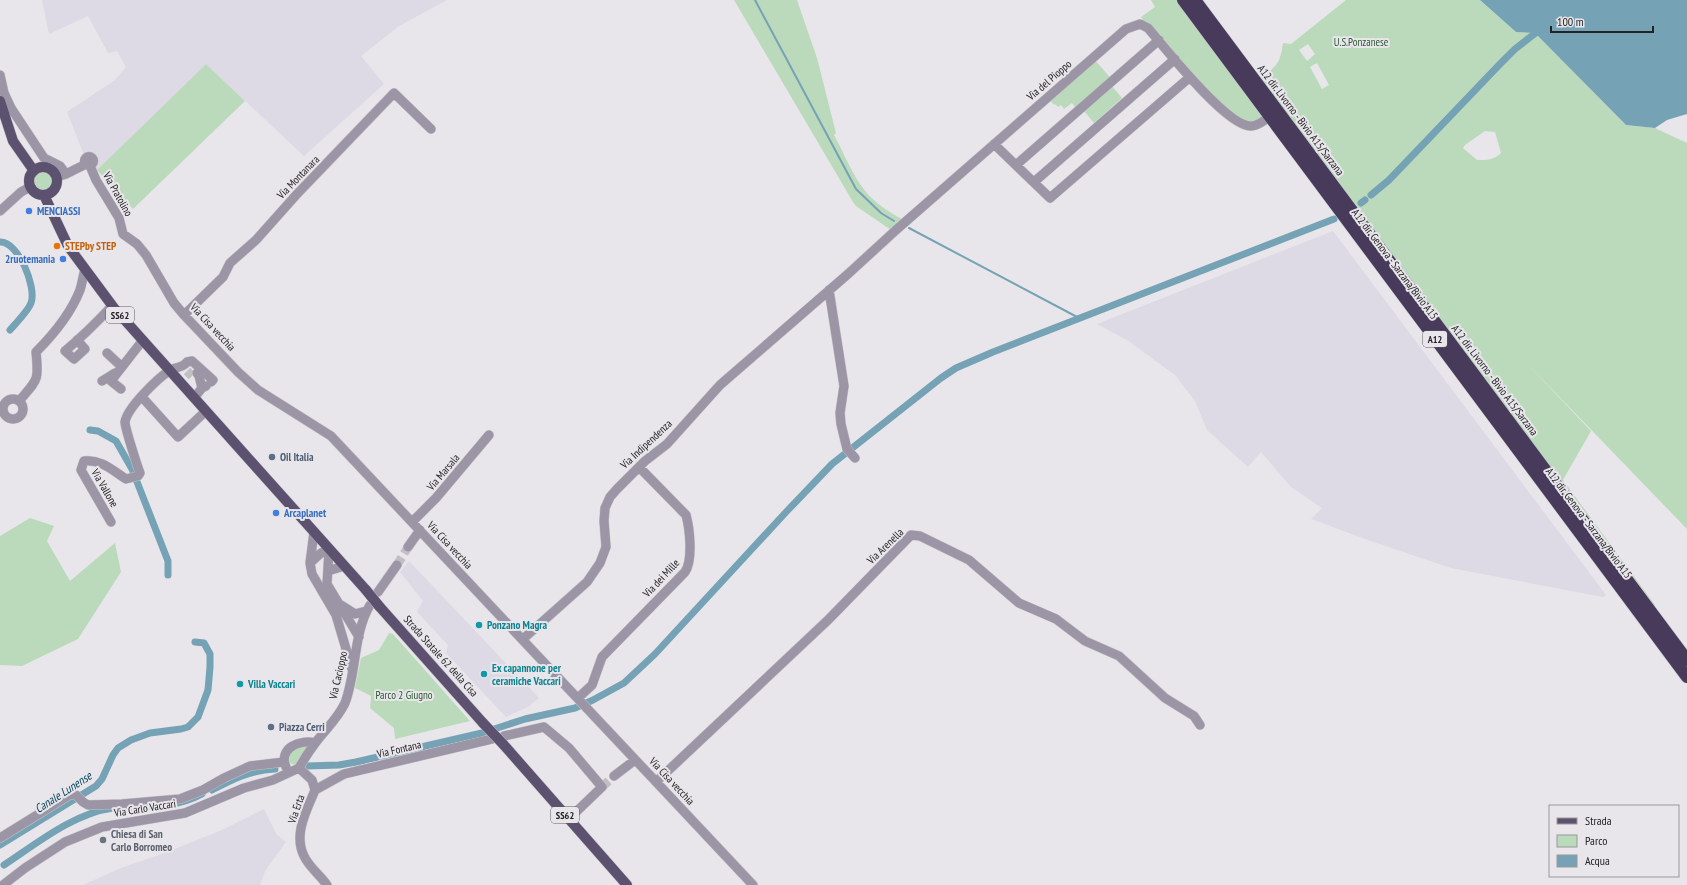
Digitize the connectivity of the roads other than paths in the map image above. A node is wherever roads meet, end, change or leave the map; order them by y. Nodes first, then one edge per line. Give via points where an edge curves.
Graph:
1 (1183, 0) edge
2 (1195, 0) edge
3 (1159, 40) junction
4 (1175, 59) junction
5 (0, 75) edge
6 (1190, 77) junction
7 (0, 102) edge
8 (1268, 118) tunnel mouth
9 (431, 130) dead end
10 (994, 144) junction
11 (1016, 165) junction
12 (34, 171) junction
13 (61, 175) junction
14 (1034, 182) junction
15 (30, 186) junction
16 (44, 195) junction
17 (0, 211) edge
18 (123, 234) joint
19 (85, 269) junction
20 (848, 274) joint
21 (829, 290) junction
22 (112, 306) junction
23 (184, 315) junction
24 (77, 340) dead end
25 (143, 340) junction
26 (107, 353) dead end
27 (190, 367) junction
28 (121, 368) junction
29 (170, 369) junction
30 (102, 381) dead end
31 (206, 385) junction
32 (121, 390) dead end
33 (142, 396) junction
34 (194, 398) junction
35 (19, 401) junction
36 (206, 411) junction
37 (3, 421) edge
38 (489, 435) dead end
39 (851, 454) dead end
40 (639, 467) junction
41 (110, 522) dead end
42 (412, 522) junction
43 (420, 530) junction
44 (314, 532) junction
45 (408, 547) tunnel mouth
46 (329, 550) junction
47 (310, 563) junction
48 (397, 565) tunnel mouth
49 (344, 566) junction
50 (328, 571) junction
51 (378, 592) dead end
52 (338, 602) junction
53 (372, 607) junction
54 (342, 636) junction
55 (358, 637) junction
56 (522, 639) junction
57 (1687, 660) edge
58 (353, 670) junction
59 (1687, 677) edge
60 (579, 700) junction
61 (1200, 725) dead end
62 (492, 739) dead end
63 (503, 740) junction
64 (315, 743) junction
65 (635, 760) junction
66 (284, 762) junction
67 (299, 768) junction
68 (289, 773) junction
69 (614, 776) tunnel mouth
70 (656, 782) junction
71 (315, 790) junction
72 (577, 811) dead end
73 (0, 838) edge
74 (2, 885) edge
75 (327, 885) edge
76 (627, 885) edge
77 (752, 885) edge

1 - 59 highway, A12 dir. Genova - Sarzana/Bivio A15 / A12
2 - 57 highway, A12 dir. Livorno - Bivio A15/Sarzana / A12
3 - 4 street, Via del Pioppo
3 - 10 street, Via del Pioppo via 1145,26 1133,25 1126,29
3 - 11 street
4 - 6 street, Via del Pioppo
4 - 14 street
5 - 13 street via 11,108 44,158 60,166
6 - 8 street, Via del Pioppo via 1237,122 1251,126
6 - 14 street via 1050,198
7 - 12 main road via 13,141
9 - 23 street, Via Montanara via 394,93 256,240 230,263 223,277
10 - 11 street
10 - 20 street, Via del Pioppo
11 - 14 street
12 - 13 main road via 45,168
12 - 15 main road
13 - 16 main road via 55,189
13 - 18 street, Via Pratolino via 88,165 119,218
15 - 16 main road via 36,193
15 - 17 street
16 - 19 main road, SS62 via 68,246
18 - 23 street, Via Cisa vecchia via 146,255 174,303
19 - 22 main road, SS62
19 - 35 street via 80,290 68,313 36,352 36,381
20 - 21 street, Via Indipendenza
21 - 39 street via 844,386 840,413
21 - 40 street, Via Indipendenza via 720,385 667,444
22 - 24 street
22 - 25 main road, SS62
23 - 42 street, Via Cisa vecchia via 258,390 331,436
25 - 28 street
25 - 29 main road, SS62
26 - 28 street
27 - 29 street
27 - 31 street
27 - 31 street via 213,380
28 - 30 street
28 - 32 street via 111,381
29 - 33 street, Via Vallone
29 - 34 main road, SS62
31 - 34 street
33 - 36 street via 178,437
33 - 41 street, Via Vallone via 131,409 125,423 140,473 134,478 126,479 103,463 92,460 84,461 82,464 81,470
34 - 36 main road, SS62
35 - 37 street via 14,399 5,403
35 - 37 street via 23,410 20,416
36 - 44 main road, SS62
38 - 42 street, Via Marsala via 436,498
40 - 56 street, Via Indipendenza via 610,497 605,508 606,547 604,556 594,572 587,582
40 - 60 street, Via dei Mille via 686,515 689,525 690,565 602,657 592,685
42 - 43 street, Via Cisa vecchia
43 - 45 street
43 - 56 street, Via Cisa vecchia
44 - 46 main road, SS62
44 - 47 street
46 - 47 street via 321,553
46 - 49 main road, SS62
46 - 50 street
47 - 54 street via 312,574 336,614
48 - 51 street
49 - 50 street
49 - 53 main road, SS62, bridge via 366,590
50 - 52 street via 327,584
52 - 53 street via 355,614
52 - 55 street
53 - 55 street, Via Cacioppo
53 - 63 main road, Strada Statale 62 della Cisa / SS62, bridge
54 - 55 street
54 - 58 street
55 - 58 street, Via Cacioppo
56 - 60 street, Via Cisa vecchia
58 - 64 street, Via Cacioppo via 341,711
60 - 65 street, Via Cisa vecchia
61 - 70 street, Via Arenella via 1194,716 1165,698 1119,656 1086,641 1056,620 1019,604 969,560 920,536 911,535 828,620
62 - 71 street, Via Fontana via 344,774
63 - 72 street via 544,727 569,748 602,787
63 - 76 main road, SS62
64 - 66 street via 308,741 293,745 284,756
64 - 67 street
65 - 69 street
65 - 70 street, Via Cisa vecchia
66 - 68 street
66 - 73 street via 250,766 180,799 92,805 73,793
67 - 68 street, Via Carlo Vaccari
67 - 71 street, Via Erta via 312,780
68 - 74 street, Via Carlo Vaccari via 244,788 185,813 102,827 65,842
70 - 77 street, Via Cisa vecchia
71 - 75 street, Via Erta via 302,824 301,846 304,855

